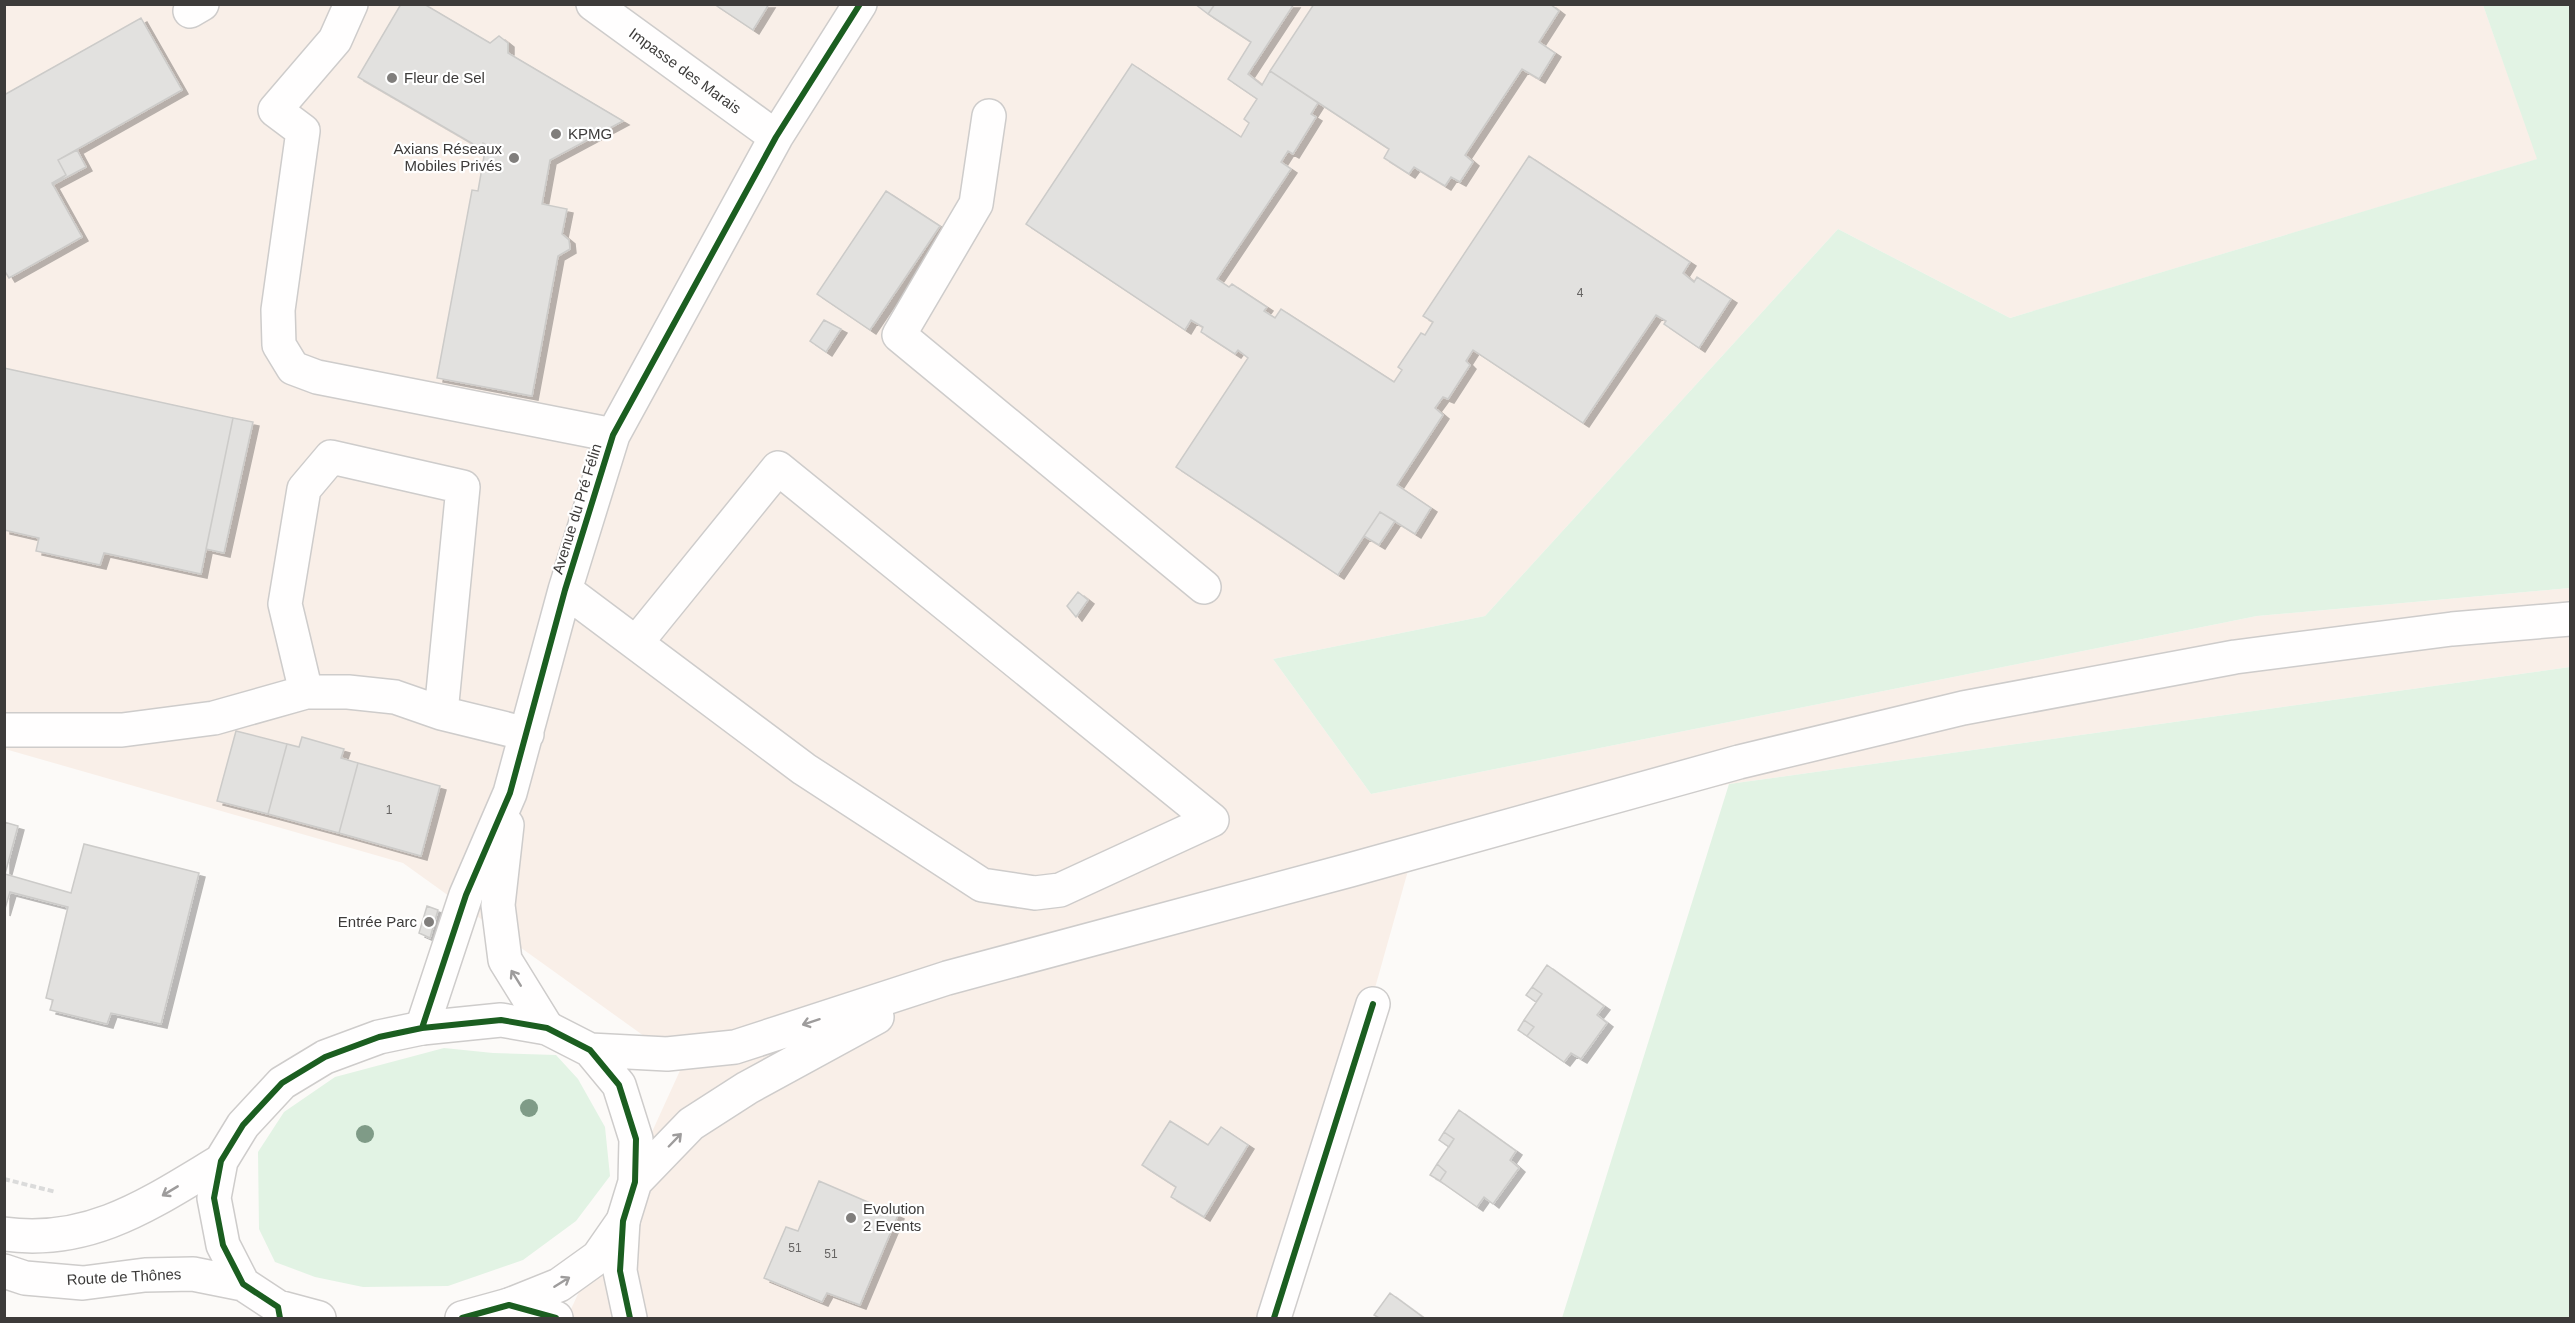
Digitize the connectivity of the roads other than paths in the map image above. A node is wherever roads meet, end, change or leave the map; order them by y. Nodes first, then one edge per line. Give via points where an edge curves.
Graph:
1 (351, 4) edge
2 (593, 4) edge
3 (860, 4) edge
4 (989, 116) dead end
5 (776, 137) junction
6 (613, 435) junction
7 (1204, 587) dead end
8 (565, 590) junction
9 (2571, 619) edge
10 (636, 643) junction
11 (306, 692) junction
12 (441, 713) junction
13 (4, 730) edge
14 (527, 734) junction
15 (510, 793) junction
16 (947, 978) junction
17 (1373, 1004) dead end
18 (422, 1028) junction
19 (547, 1028) junction
20 (590, 1050) junction
21 (221, 1161) junction
22 (635, 1182) junction
23 (622, 1221) junction
24 (4, 1234) edge
25 (4, 1271) edge
26 (243, 1284) junction
27 (509, 1305) junction
28 (279, 1313) edge
29 (319, 1318) edge
30 (462, 1318) edge
31 (556, 1318) edge
32 (630, 1318) edge
33 (1274, 1318) edge

1 - 6 main road via 335,40 275,110 303,131 278,310 279,345 293,368 317,377
2 - 5 main road, Impasse des Marais
3 - 5 main road, Avenue du Pré Félin
4 - 7 main road via 976,204 899,335
5 - 6 main road, Avenue du Pré Félin
6 - 8 main road, Avenue du Pré Félin
8 - 10 main road
8 - 14 main road, Avenue du Pré Félin
9 - 16 main road via 2452,629 2235,657 1963,708 1739,762
10 - 10 main road via 804,769 982,885 1035,892 1060,890 1212,820 778,468
11 - 12 main road via 394,697
11 - 12 main road via 285,604 304,489 331,457 463,487
11 - 13 main road via 214,718 172,724 122,730
12 - 14 main road
14 - 15 main road, Avenue du Pré Félin
15 - 18 main road, Avenue du Pré Félin via 466,895
19 -> 15 main road, Avenue du Pré Félin via 505,960 498,905
16 -> 20 main road via 735,1047 667,1054
22 -> 16 main road via 691,1124 747,1088
17 - 33 main road
18 - 19 main road via 501,1020
18 - 21 main road via 379,1037 325,1057 282,1083 243,1125
19 - 20 main road
20 - 22 main road via 619,1085 636,1139
21 -> 24 main road via 138,1211 83,1232 23,1237
21 - 26 main road via 214,1198 223,1245
22 - 23 main road
27 -> 23 main road via 559,1285 598,1257
23 - 32 main road via 620,1271
25 - 26 main road, Route de Thônes via 25,1278 83,1283 193,1274
26 - 28 main road
27 - 30 main road
27 - 31 main road
28 - 29 main road

